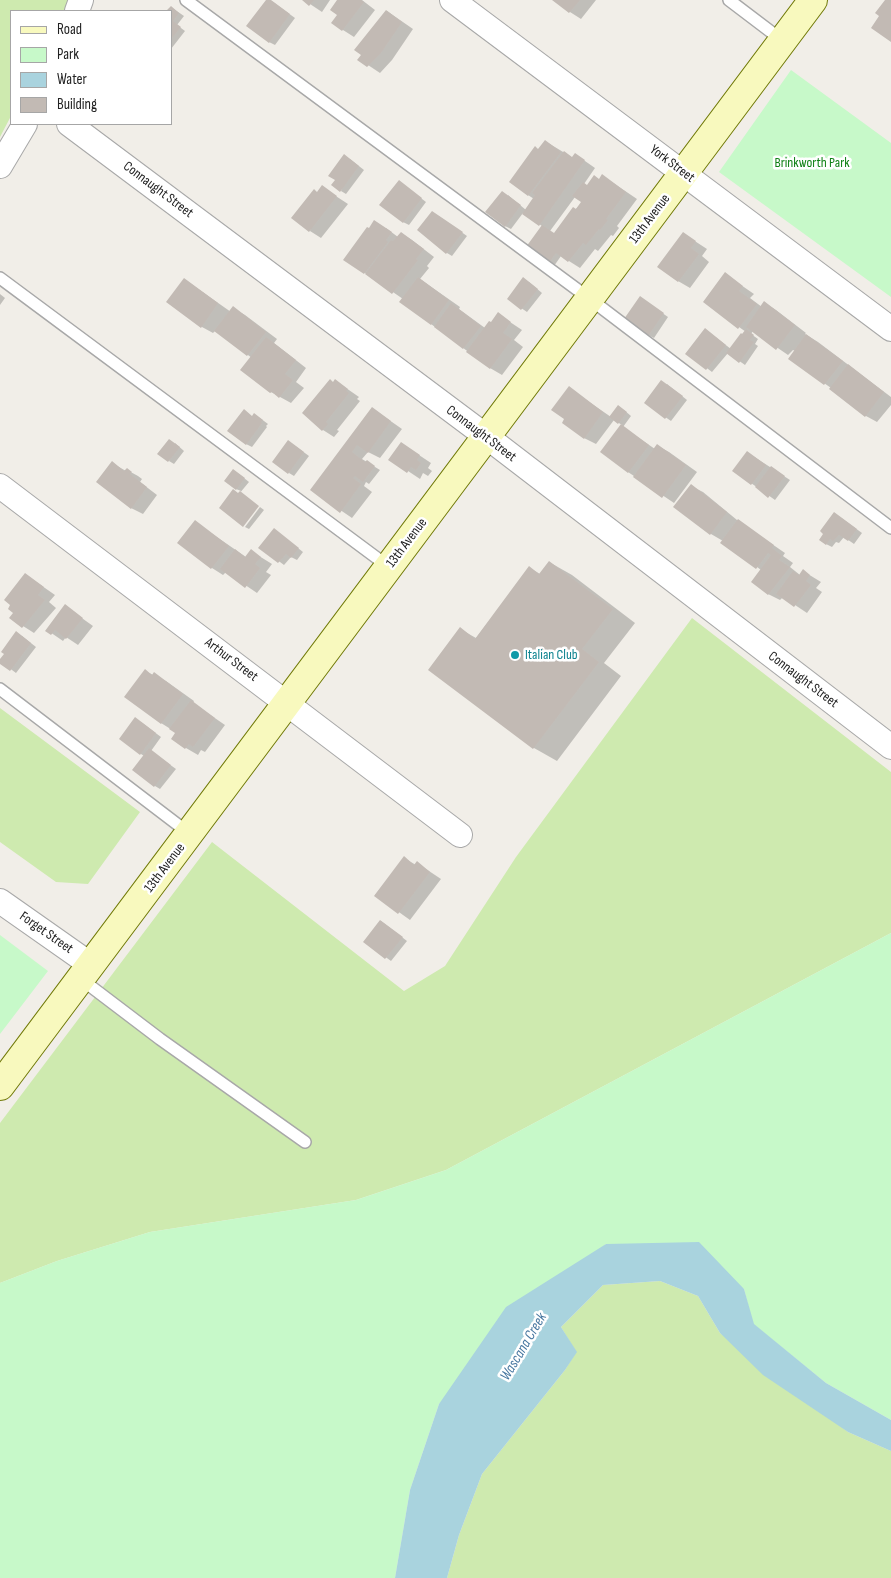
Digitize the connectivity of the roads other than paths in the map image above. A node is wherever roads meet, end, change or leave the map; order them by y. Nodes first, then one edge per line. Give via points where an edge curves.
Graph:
1 (186, 0) edge
2 (452, 0) edge
3 (729, 0) edge
4 (813, 0) edge
5 (783, 41) junction
6 (24, 125) edge
7 (70, 125) edge
8 (0, 166) edge
9 (684, 173) junction
10 (0, 278) edge
11 (590, 299) junction
12 (891, 329) edge
13 (487, 437) junction
14 (0, 486) edge
15 (891, 528) edge
16 (389, 567) junction
17 (0, 689) edge
18 (288, 703) junction
19 (891, 747) edge
20 (190, 834) junction
21 (460, 835) dead end
22 (0, 901) edge
23 (86, 972) junction
24 (0, 1086) edge
25 (305, 1142) dead end

1 - 11 lane
2 - 9 street, York Street
3 - 5 lane
4 - 5 street, 13th Avenue
5 - 9 street, 13th Avenue
6 - 8 street
7 - 13 street, Connaught Street
9 - 11 street, 13th Avenue
9 - 12 street, York Street
10 - 16 lane
11 - 13 street, 13th Avenue
11 - 15 lane
13 - 16 street, 13th Avenue
13 - 19 street, Connaught Street
14 - 18 street, Arthur Street
16 - 18 street, 13th Avenue
17 - 20 lane
18 - 20 street, 13th Avenue
18 - 21 street, Arthur Street
20 - 23 street, 13th Avenue
22 - 23 street, Forget Street
23 - 24 street, 13th Avenue
23 - 25 lane via 160,1039

